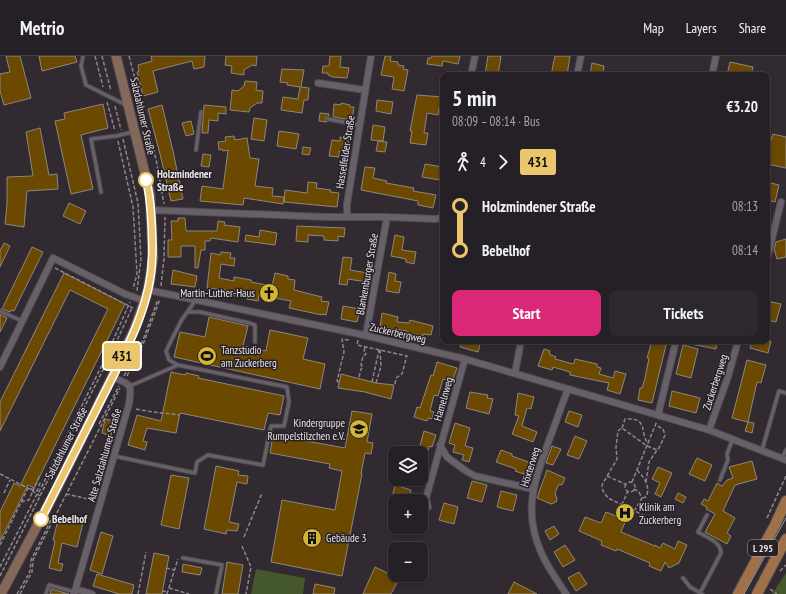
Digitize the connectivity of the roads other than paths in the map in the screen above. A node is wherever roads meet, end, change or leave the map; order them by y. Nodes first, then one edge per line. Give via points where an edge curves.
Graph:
1 (84, 56) edge
2 (116, 56) edge
3 (371, 56) edge
4 (475, 56) edge
5 (581, 56) edge
6 (716, 56) edge
7 (472, 72) edge
8 (578, 72) edge
9 (713, 72) edge
10 (318, 83) dead end
11 (365, 90) junction
12 (128, 107) junction
13 (201, 112) dead end
14 (328, 120) dead end
15 (360, 125) junction
16 (134, 131) junction
17 (196, 150) dead end
18 (101, 192) dead end
19 (781, 202) dead end
20 (151, 210) junction
21 (347, 217) junction
22 (387, 217) junction
23 (440, 218) edge
24 (770, 247) edge
25 (148, 290) junction
26 (196, 299) junction
27 (145, 301) junction
28 (0, 311) edge
29 (188, 312) junction
30 (23, 322) junction
31 (363, 335) junction
32 (255, 342) dead end
33 (520, 344) edge
34 (675, 344) edge
35 (737, 344) edge
36 (2, 358) edge
37 (465, 359) junction
38 (178, 365) junction
39 (0, 367) edge
40 (514, 373) junction
41 (112, 377) junction
42 (130, 386) junction
43 (568, 389) junction
44 (786, 393) edge
45 (658, 415) junction
46 (709, 430) junction
47 (734, 438) junction
48 (440, 445) junction
49 (762, 450) junction
50 (786, 450) edge
51 (114, 456) junction
52 (784, 459) edge
53 (720, 480) dead end
54 (533, 489) junction
55 (427, 494) edge
56 (786, 501) edge
57 (707, 515) dead end
58 (786, 539) edge
59 (183, 558) road end
60 (683, 578) dead end
61 (75, 592) edge
62 (701, 593) edge
63 (1, 594) edge
64 (46, 594) edge
65 (92, 594) edge
66 (216, 594) edge
67 (566, 594) edge
68 (738, 594) edge
69 (757, 594) edge

1 - 12 lane via 81,66 86,85
2 - 12 main road, Salzdahlumer Straße
3 - 11 street, Hasselfelder Straße
4 - 7 street
5 - 8 street
6 - 9 street
10 - 11 street
11 - 15 street, Hasselfelder Straße
12 - 16 main road, Salzdahlumer Straße
13 - 17 lane
14 - 15 lane
15 - 21 street, Hasselfelder Straße
16 - 18 lane via 91,140
16 - 20 main road, Salzdahlumer Straße via 150,194
19 - 24 street
20 - 21 street
20 - 25 main road, Salzdahlumer Straße via 152,259
21 - 22 street
22 - 23 street
22 - 31 street, Blankenburger Straße
25 - 26 street, Zuckerbergweg
25 - 27 main road, Salzdahlumer Straße
26 - 29 lane
26 - 31 street, Zuckerbergweg
27 - 30 street via 53,258
27 - 41 main road, Salzdahlumer Straße
28 - 30 lane
29 - 32 lane via 250,322 255,325
29 - 38 lane via 166,351 170,360
30 - 36 street
31 - 37 street, Zuckerbergweg
33 - 40 street
34 - 45 street
35 - 46 street, Zuckerbergweg
36 - 39 street
37 - 40 street, Zuckerbergweg
37 - 48 street, Hamelnweg
38 - 42 lane
38 - 51 lane via 287,387 289,402 284,426 271,426 263,465 208,455 197,462 195,473
40 - 43 street, Zuckerbergweg
41 - 42 street
41 - 63 main road, Salzdahlumer Straße
42 - 51 street, Alte Salzdahlumer Straße via 128,407
43 - 45 street, Zuckerbergweg
43 - 54 street, Höxterweg
44 - 49 lane via 779,391
45 - 46 street, Zuckerbergweg
46 - 47 street, Zuckerbergweg
47 - 49 street, Zuckerbergweg
47 - 53 lane
48 - 54 street via 447,457 475,476
48 - 55 street, Hamelnweg
49 - 52 street, Zuckerbergweg
50 - 52 lane
51 - 61 street, Alte Salzdahlumer Straße
54 - 67 street, Höxterweg via 531,513 536,540 541,554
56 - 68 main road, L 295
57 - 62 lane via 698,532 718,544 721,553
58 - 69 main road, L 295
59 - 66 lane via 222,564
60 - 62 lane via 690,588
61 - 64 lane via 49,585
61 - 65 street

